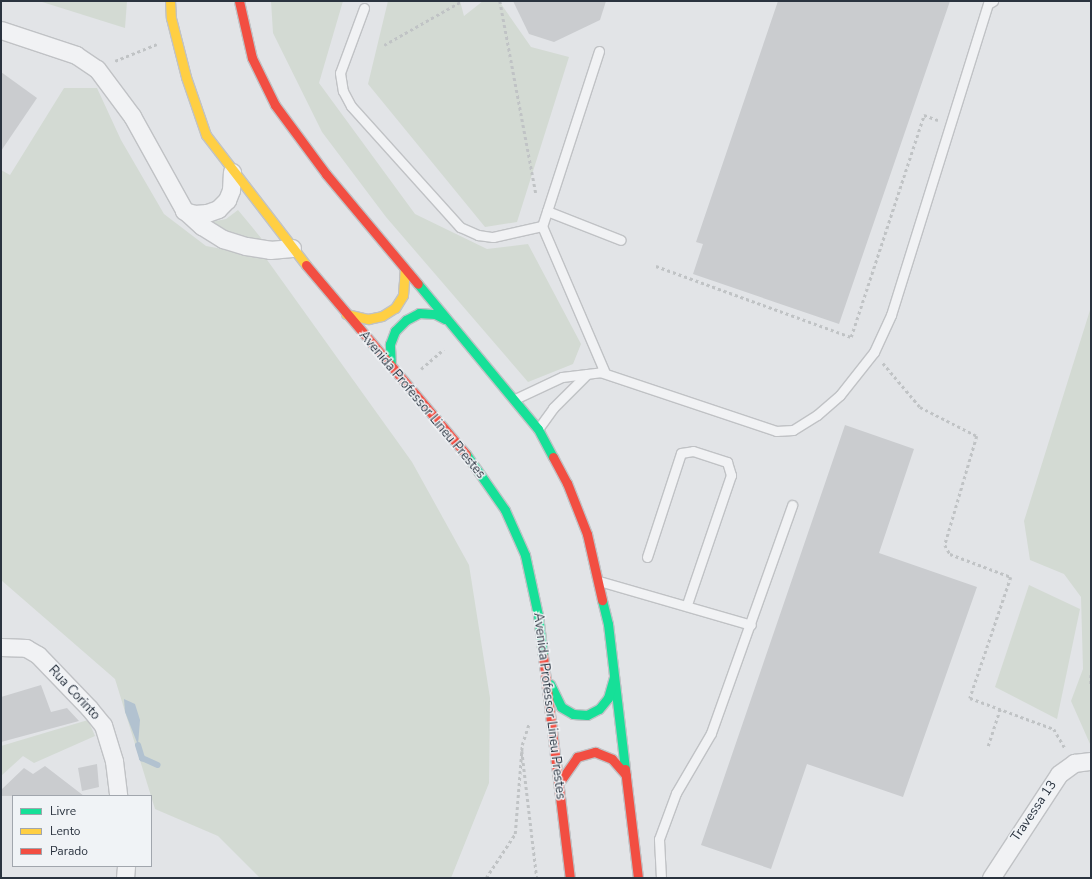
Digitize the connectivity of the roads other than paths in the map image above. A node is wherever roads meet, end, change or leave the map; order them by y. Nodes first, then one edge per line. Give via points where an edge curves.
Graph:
1 (170, 1) edge
2 (239, 1) edge
3 (993, 1) edge
4 (364, 8) dead end
5 (1, 30) edge
6 (599, 51) dead end
7 (232, 172) junction
8 (184, 210) junction
9 (547, 212) junction
10 (542, 226) junction
11 (621, 240) dead end
12 (292, 248) junction
13 (405, 269) junction
14 (346, 314) junction
15 (445, 319) junction
16 (391, 366) junction
17 (604, 373) junction
18 (587, 374) junction
19 (515, 399) junction
20 (538, 429) junction
21 (792, 505) dead end
22 (647, 557) dead end
23 (598, 581) junction
24 (687, 604) junction
25 (751, 625) junction
26 (1, 647) edge
27 (616, 670) junction
28 (545, 673) junction
29 (1091, 761) edge
30 (626, 775) junction
31 (559, 783) junction
32 (118, 795) edge
33 (126, 867) edge
34 (125, 878) edge
35 (570, 878) edge
36 (638, 878) edge
37 (661, 878) edge
38 (991, 878) edge

1 - 7 main road, Avenida Professor Lineu Prestes via 186,77 206,135
2 - 13 main road via 252,58 275,105 326,174
3 - 17 lane via 988,4 891,315 874,352 840,395 817,415 793,430 776,431
4 - 10 lane via 340,73 343,91 351,106 460,227 478,235 493,237
5 - 8 street via 76,55 97,69 132,116
6 - 9 lane
7 - 8 street via 232,190 227,200 218,208 207,214 195,214
7 - 12 main road, Avenida Professor Lineu Prestes
8 - 12 street via 202,226 223,239 270,250
9 - 10 lane
9 - 11 lane
10 - 17 lane
12 - 14 main road, Avenida Professor Lineu Prestes
13 - 14 main road via 403,295 395,308 382,316 368,318
13 - 15 main road
14 - 16 main road, Avenida Professor Lineu Prestes
15 - 16 main road via 435,314 419,313 406,320 396,331 390,344
15 - 19 main road
16 - 28 main road, Avenida Professor Lineu Prestes via 478,469 505,510 529,571
17 - 18 lane
18 - 19 lane via 544,384
18 - 20 lane via 553,408
19 - 20 main road
20 - 23 main road via 570,490 587,534
21 - 25 lane
22 - 24 lane via 681,453 693,451 727,462 731,475
23 - 24 lane
23 - 27 main road
24 - 25 lane
25 - 37 lane via 711,733 676,794 659,839
26 - 32 street, Rua Corinto via 26,648 38,655 103,725 114,761
27 - 28 main road via 608,698 599,709 587,715 573,714 561,707
27 - 30 main road
28 - 31 main road, Avenida Professor Lineu Prestes
29 - 38 street, Travessa 13 via 1074,763 1059,774
30 - 31 main road via 612,759 594,752 577,757
30 - 36 main road
31 - 35 main road, Avenida Professor Lineu Prestes
33 - 34 street

